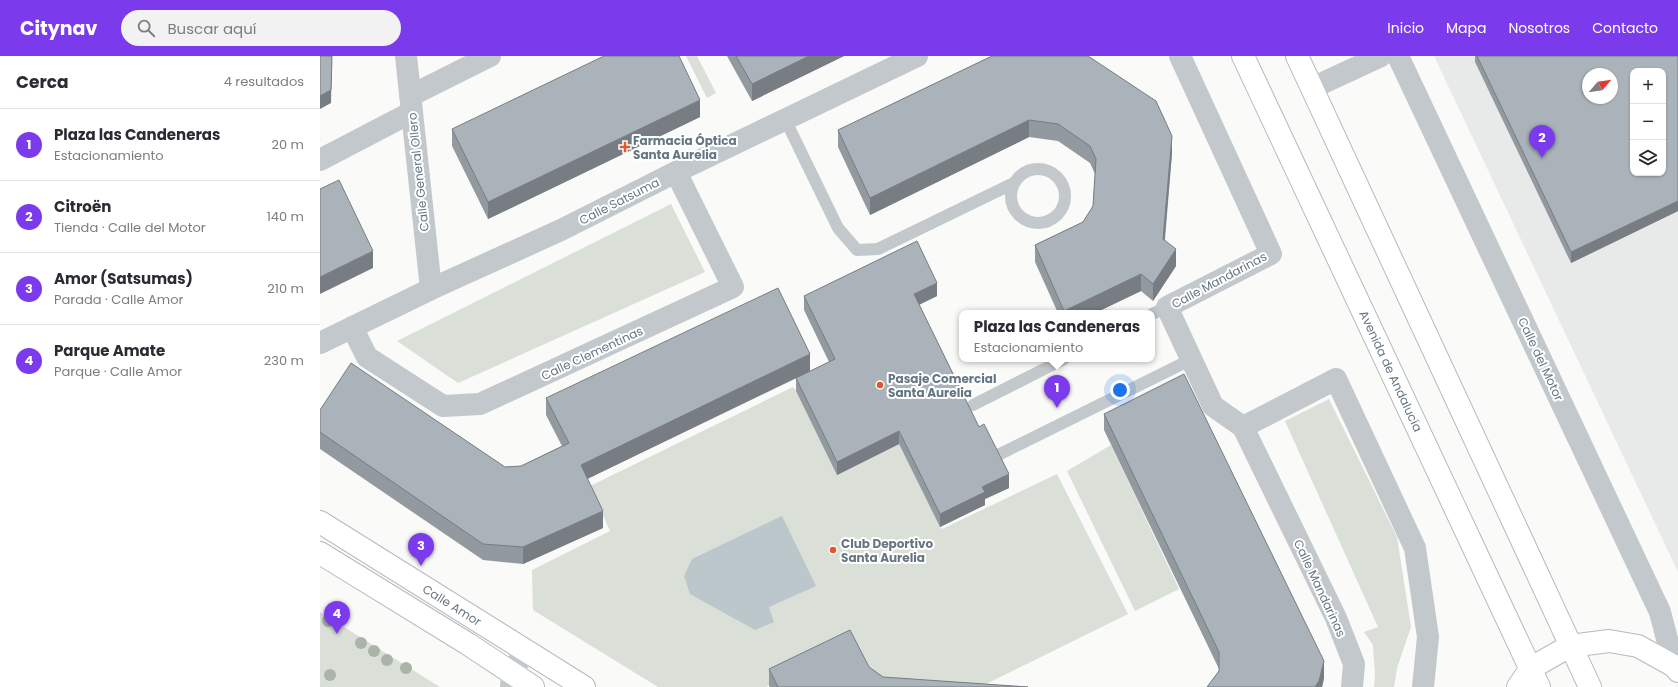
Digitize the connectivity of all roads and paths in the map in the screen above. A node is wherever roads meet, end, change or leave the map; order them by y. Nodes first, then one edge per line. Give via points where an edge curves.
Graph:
1 (406, 56) edge
2 (490, 56) edge
3 (917, 56) edge
4 (1180, 56) edge
5 (1243, 56) edge
6 (1297, 56) edge
7 (1303, 56) edge
8 (1380, 56) edge
9 (1398, 56) edge
10 (1312, 88) junction
11 (411, 104) junction
12 (785, 119) junction
13 (320, 160) edge
14 (676, 172) junction
15 (1014, 182) junction
16 (431, 289) junction
17 (1160, 310) edge
18 (352, 327) junction
19 (320, 343) edge
20 (1192, 359) junction
21 (1058, 362) edge
22 (974, 405) dead end
23 (1243, 427) junction
24 (998, 455) edge
25 (320, 522) edge
26 (320, 553) edge
27 (1570, 646) junction
28 (525, 650) junction
29 (1676, 668) edge
30 (1535, 678) edge
31 (511, 680) edge
32 (533, 687) edge
33 (584, 687) edge
34 (1352, 687) edge
35 (1423, 687) edge
36 (1518, 687) edge
37 (1590, 687) edge

1 - 11 street, Calle General Ollero
2 - 11 street
3 - 12 street, Calle Satsuma
4 - 17 street, Calle Mandarinas via 1271,254
5 - 30 main road, Avenida de Andalucía
6 - 10 main road
7 - 10 main road
8 - 10 street
9 - 29 street, Calle del Motor via 1660,612
10 - 27 main road
11 - 13 street
11 - 16 street, Calle General Ollero
12 - 14 street, Calle Satsuma
12 - 15 lane via 838,228 857,250 878,249
14 - 16 street, Calle Satsuma via 561,230
14 - 18 street, Calle Clementinas via 733,287 480,404 443,406 367,357
15 - 15 lane via 1011,201 1015,210 1029,222 1048,222 1056,217 1066,202 1063,185 1052,172 1035,168
16 - 18 street, Calle Satsuma
17 - 20 street, Calle Mandarinas
18 - 19 street, Calle Satsuma
20 - 23 street, Calle Mandarinas via 1213,406
20 - 24 lane
21 - 22 lane
23 - 34 street, Calle Mandarinas via 1336,618 1354,664
23 - 35 street via 1336,380 1415,548 1428,637
25 - 28 main road, Calle Amor
26 - 31 main road, Calle Amor via 468,644
27 - 29 main road via 1609,641 1638,646
27 - 30 main road
27 - 37 main road
28 - 31 street
28 - 33 main road, Calle Amor
30 - 36 main road
31 - 32 main road, Calle Amor

